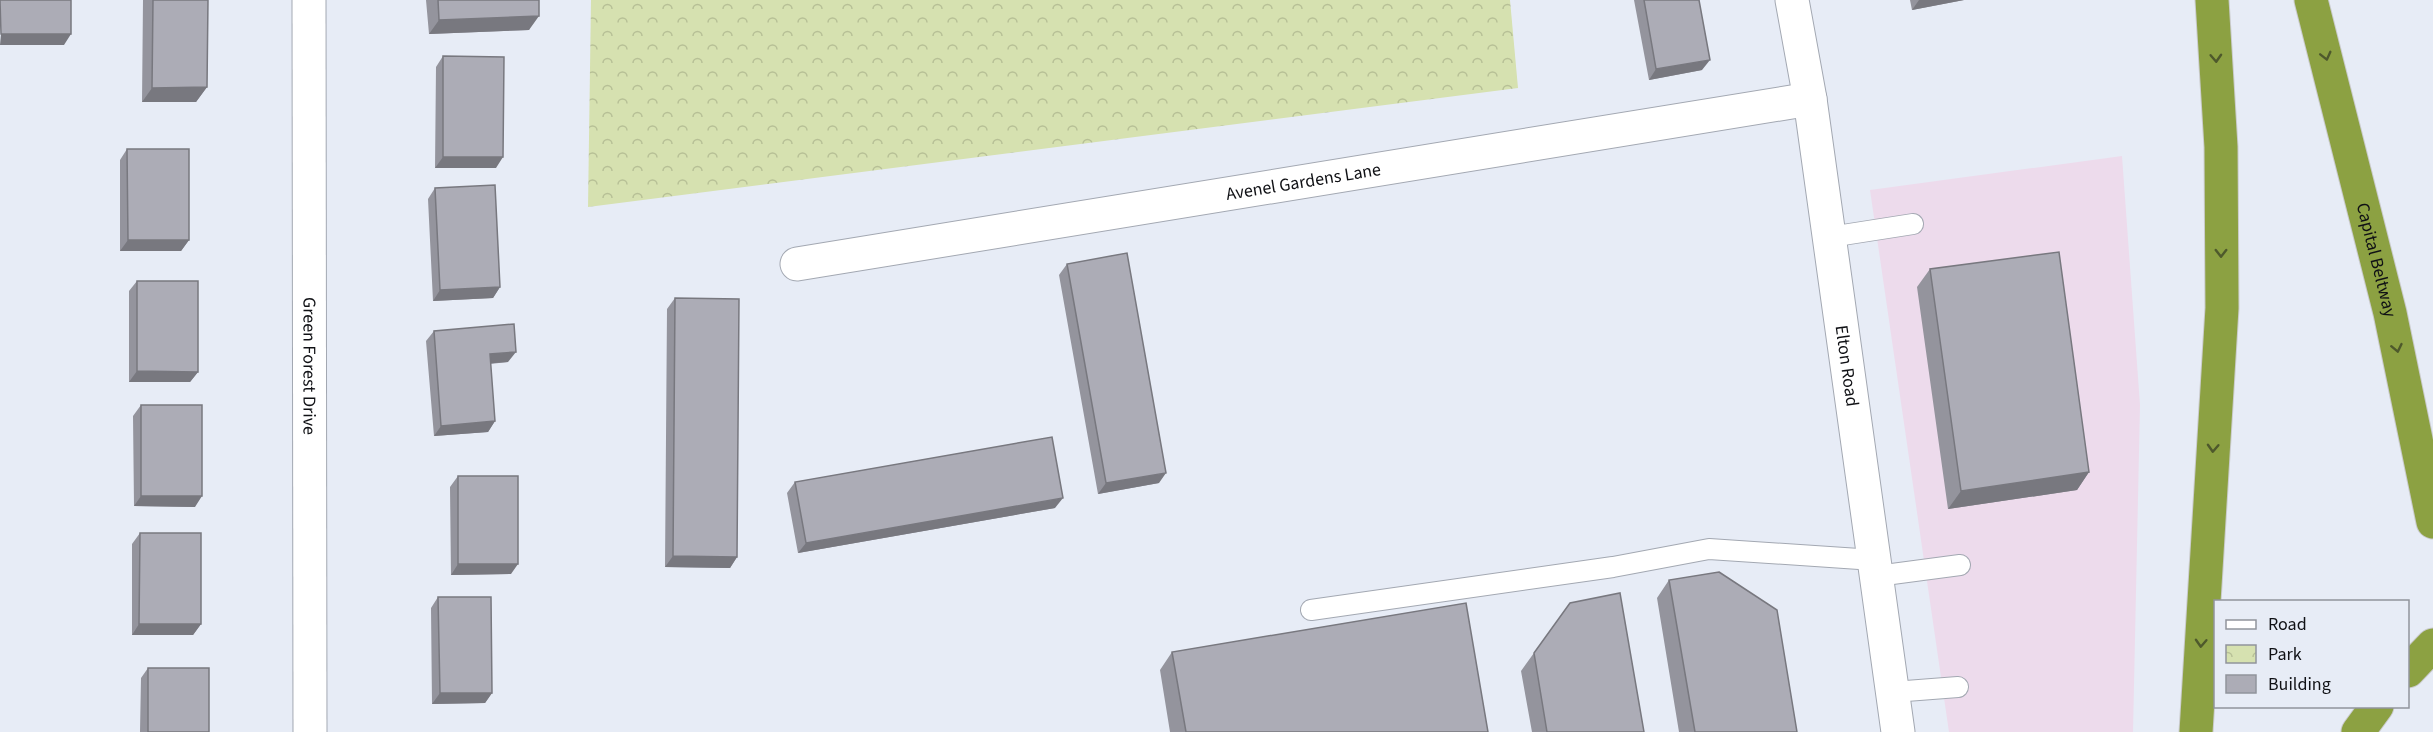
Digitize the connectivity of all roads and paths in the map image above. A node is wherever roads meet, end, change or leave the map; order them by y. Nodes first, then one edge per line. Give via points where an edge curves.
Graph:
1 (309, 0) edge
2 (1792, 0) edge
3 (2212, 0) edge
4 (2311, 0) edge
5 (1810, 99) junction
6 (1913, 224) dead end
7 (1830, 237) junction
8 (797, 264) dead end
9 (2433, 522) edge
10 (1960, 565) dead end
11 (1876, 568) junction
12 (1311, 610) dead end
13 (2433, 645) edge
14 (2409, 670) edge
15 (1958, 687) dead end
16 (1893, 692) junction
17 (2376, 708) edge
18 (310, 732) edge
19 (1898, 732) edge
20 (2196, 732) edge
21 (2358, 732) edge

1 - 18 street, Green Forest Drive
2 - 5 street, Elton Road
3 -> 20 highway via 2221,147 2222,308
4 -> 9 highway, Capital Beltway via 2390,313
5 - 7 street, Elton Road
5 - 8 street, Avenel Gardens Lane
6 - 7 lane
7 - 11 street, Elton Road
10 - 11 lane
11 - 12 lane via 1709,549 1613,567
11 - 16 street, Elton Road
13 - 14 highway
15 - 16 lane
16 - 19 street, Elton Road
17 - 21 highway

